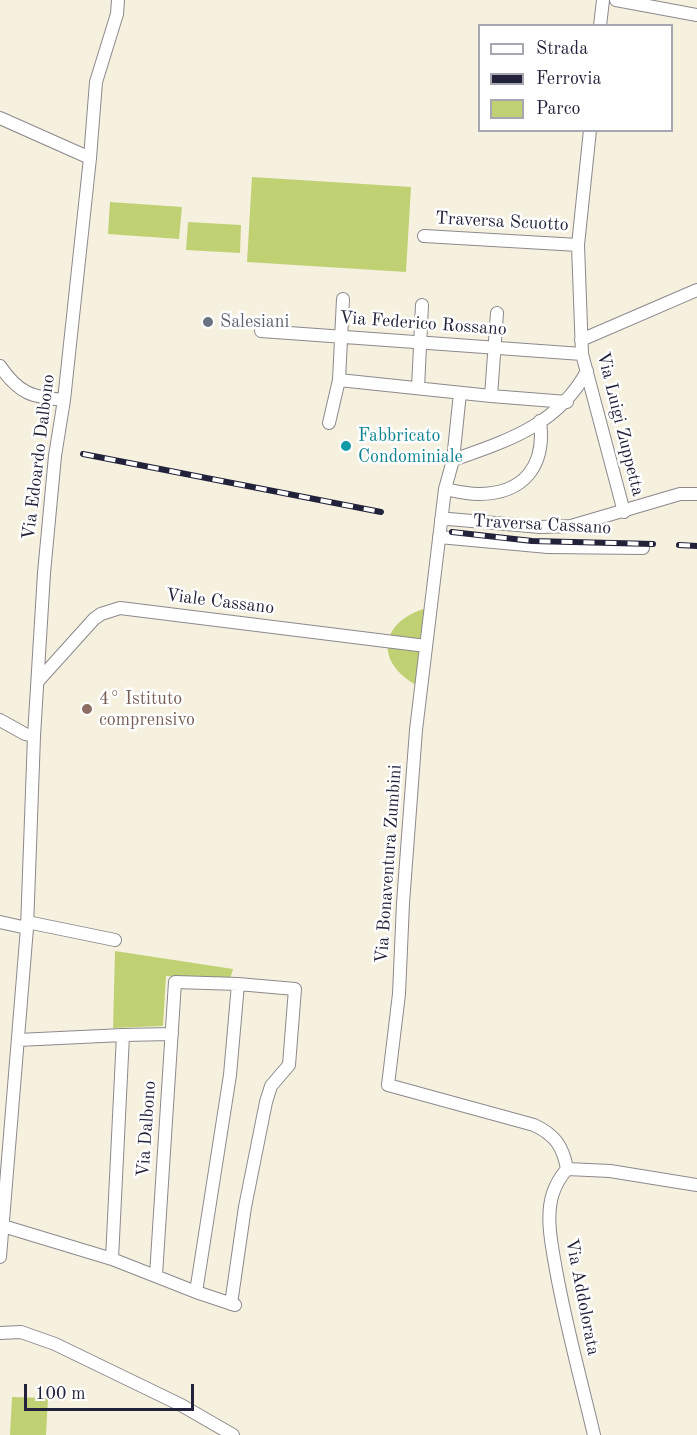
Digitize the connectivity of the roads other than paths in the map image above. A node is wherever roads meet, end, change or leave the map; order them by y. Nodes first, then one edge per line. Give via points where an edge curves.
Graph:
1 (118, 0) edge
2 (603, 0) edge
3 (616, 0) edge
4 (697, 15) edge
5 (600, 24) edge
6 (0, 118) edge
7 (590, 132) edge
8 (90, 158) junction
9 (424, 236) dead end
10 (578, 244) junction
11 (697, 290) edge
12 (343, 299) dead end
13 (422, 305) dead end
14 (497, 313) dead end
15 (261, 331) dead end
16 (340, 336) junction
17 (581, 340) junction
18 (420, 342) junction
19 (496, 348) junction
20 (582, 354) junction
21 (0, 366) edge
22 (587, 371) junction
23 (339, 380) junction
24 (418, 388) junction
25 (460, 393) junction
26 (491, 396) junction
27 (64, 400) junction
28 (567, 402) junction
29 (540, 421) junction
30 (329, 423) dead end
31 (453, 460) junction
32 (445, 489) junction
33 (697, 494) edge
34 (624, 512) junction
35 (441, 520) junction
36 (440, 537) junction
37 (643, 548) dead end
38 (426, 646) junction
39 (39, 680) junction
40 (0, 720) edge
41 (34, 736) junction
42 (0, 922) edge
43 (27, 925) junction
44 (115, 940) dead end
45 (238, 984) junction
46 (123, 1035) junction
47 (172, 1035) junction
48 (18, 1040) junction
49 (567, 1169) junction
50 (697, 1185) edge
51 (3, 1226) junction
52 (0, 1257) edge
53 (112, 1259) junction
54 (156, 1275) junction
55 (196, 1292) junction
56 (0, 1333) edge
57 (233, 1435) edge
58 (594, 1435) edge

1 - 8 street, Via Edoardo Dalbono via 96,82
2 - 5 street
3 - 4 street
6 - 8 street
7 - 10 street, Via Luigi Zuppetta
8 - 27 street, Via Edoardo Dalbono
9 - 10 street, Traversa Scuotto
10 - 17 street, Via Luigi Zuppetta
11 - 17 street
12 - 16 street
13 - 18 street
14 - 19 street
15 - 16 street, Via Federico Rossano
16 - 18 street, Via Federico Rossano
16 - 23 street
17 - 20 street, Via Luigi Zuppetta
18 - 19 street, Via Federico Rossano
18 - 24 street
19 - 20 street, Via Federico Rossano
19 - 26 street
20 - 22 street, Via Luigi Zuppetta
21 - 27 street via 23,392
22 - 28 street
22 - 34 street, Via Luigi Zuppetta
23 - 24 street
23 - 30 street
24 - 25 street
25 - 26 street
25 - 31 street
26 - 28 street
27 - 39 street, Via Edoardo Dalbono via 45,561
28 - 29 street
29 - 31 street via 520,435
29 - 32 street via 543,437 539,458 527,478 513,488 493,493 475,495
31 - 32 street
32 - 35 street
33 - 34 street via 680,494
34 - 35 street via 571,526 550,527
35 - 36 street
36 - 37 street, Traversa Cassano via 548,547
36 - 38 street
38 - 39 street, Viale Cassano via 120,608 94,619
38 - 49 street, Via Bonaventura Zumbini via 415,741 399,994 388,1085 542,1128 550,1132 565,1154
39 - 41 street, Via Edoardo Dalbono
40 - 41 street
41 - 43 street, Via Edoardo Dalbono
42 - 43 street
43 - 44 street
43 - 48 street, Via Edoardo Dalbono
45 - 47 street, Via Dalbono via 175,982
45 - 55 street via 230,1075
45 - 55 street via 295,989 289,1065 271,1086 266,1102 245,1207 233,1304
46 - 47 street
46 - 48 street
46 - 53 street, Via Dalbono
47 - 54 street, Via Dalbono
48 - 51 street, Via Edoardo Dalbono
49 - 50 street via 610,1171
49 - 58 street, Via Addolorata via 553,1193 552,1246
51 - 52 street, Via Edoardo Dalbono
51 - 53 street
53 - 54 street
54 - 55 street
56 - 57 street via 21,1332 55,1344

